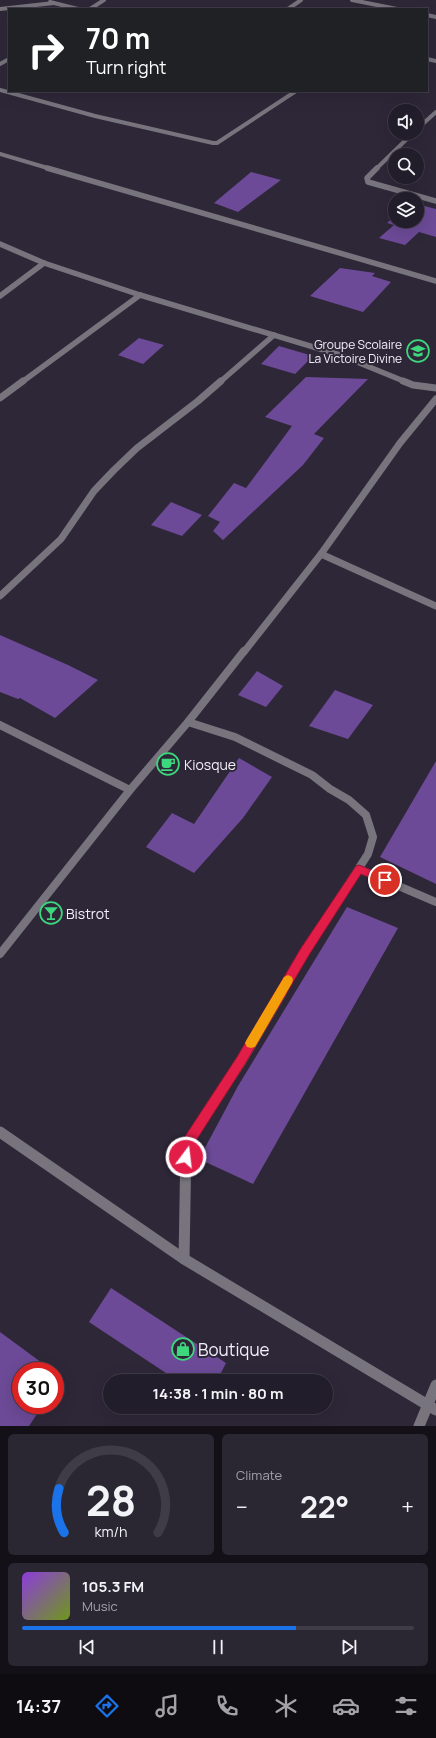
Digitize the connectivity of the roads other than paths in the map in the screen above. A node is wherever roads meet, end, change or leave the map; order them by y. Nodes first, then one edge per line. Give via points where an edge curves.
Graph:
1 (46, 0) edge
2 (104, 0) edge
3 (301, 0) edge
4 (352, 0) edge
5 (54, 3) junction
6 (9, 8) edge
7 (74, 8) edge
8 (92, 8) edge
9 (289, 8) edge
10 (392, 8) edge
11 (0, 90) edge
12 (294, 92) edge
13 (436, 112) edge
14 (424, 123) edge
15 (406, 140) edge
16 (0, 154) edge
17 (436, 201) edge
18 (0, 244) edge
19 (44, 263) junction
20 (436, 281) edge
21 (140, 295) junction
22 (0, 296) edge
23 (274, 334) junction
24 (436, 388) edge
25 (0, 398) edge
26 (436, 399) edge
27 (321, 554) junction
28 (0, 596) edge
29 (436, 606) edge
30 (188, 722) junction
31 (0, 726) edge
32 (130, 790) junction
33 (359, 869) junction
34 (436, 902) edge
35 (0, 954) edge
36 (0, 1132) edge
37 (184, 1258) junction
38 (436, 1385) edge
39 (433, 1407) edge
40 (419, 1426) edge

1 - 5 street
2 - 8 street
3 - 9 street
4 - 10 street
5 - 6 street
5 - 7 street
11 - 12 street via 213,144
13 - 14 street
15 - 17 street via 367,178 368,182
16 - 20 street
18 - 19 street
19 - 21 street
19 - 22 street
21 - 23 street
21 - 25 street
23 - 24 street via 340,355 413,385
23 - 28 street via 210,391 137,448 94,491 61,539
26 - 27 street via 400,444
27 - 29 street
27 - 30 street
30 - 32 street
30 - 33 street via 235,737 312,775 349,800 366,815 373,837 368,854
31 - 32 street
32 - 35 street
33 - 34 street
33 - 37 street via 186,1145
36 - 37 street
37 - 39 street
38 - 39 street
39 - 40 street

